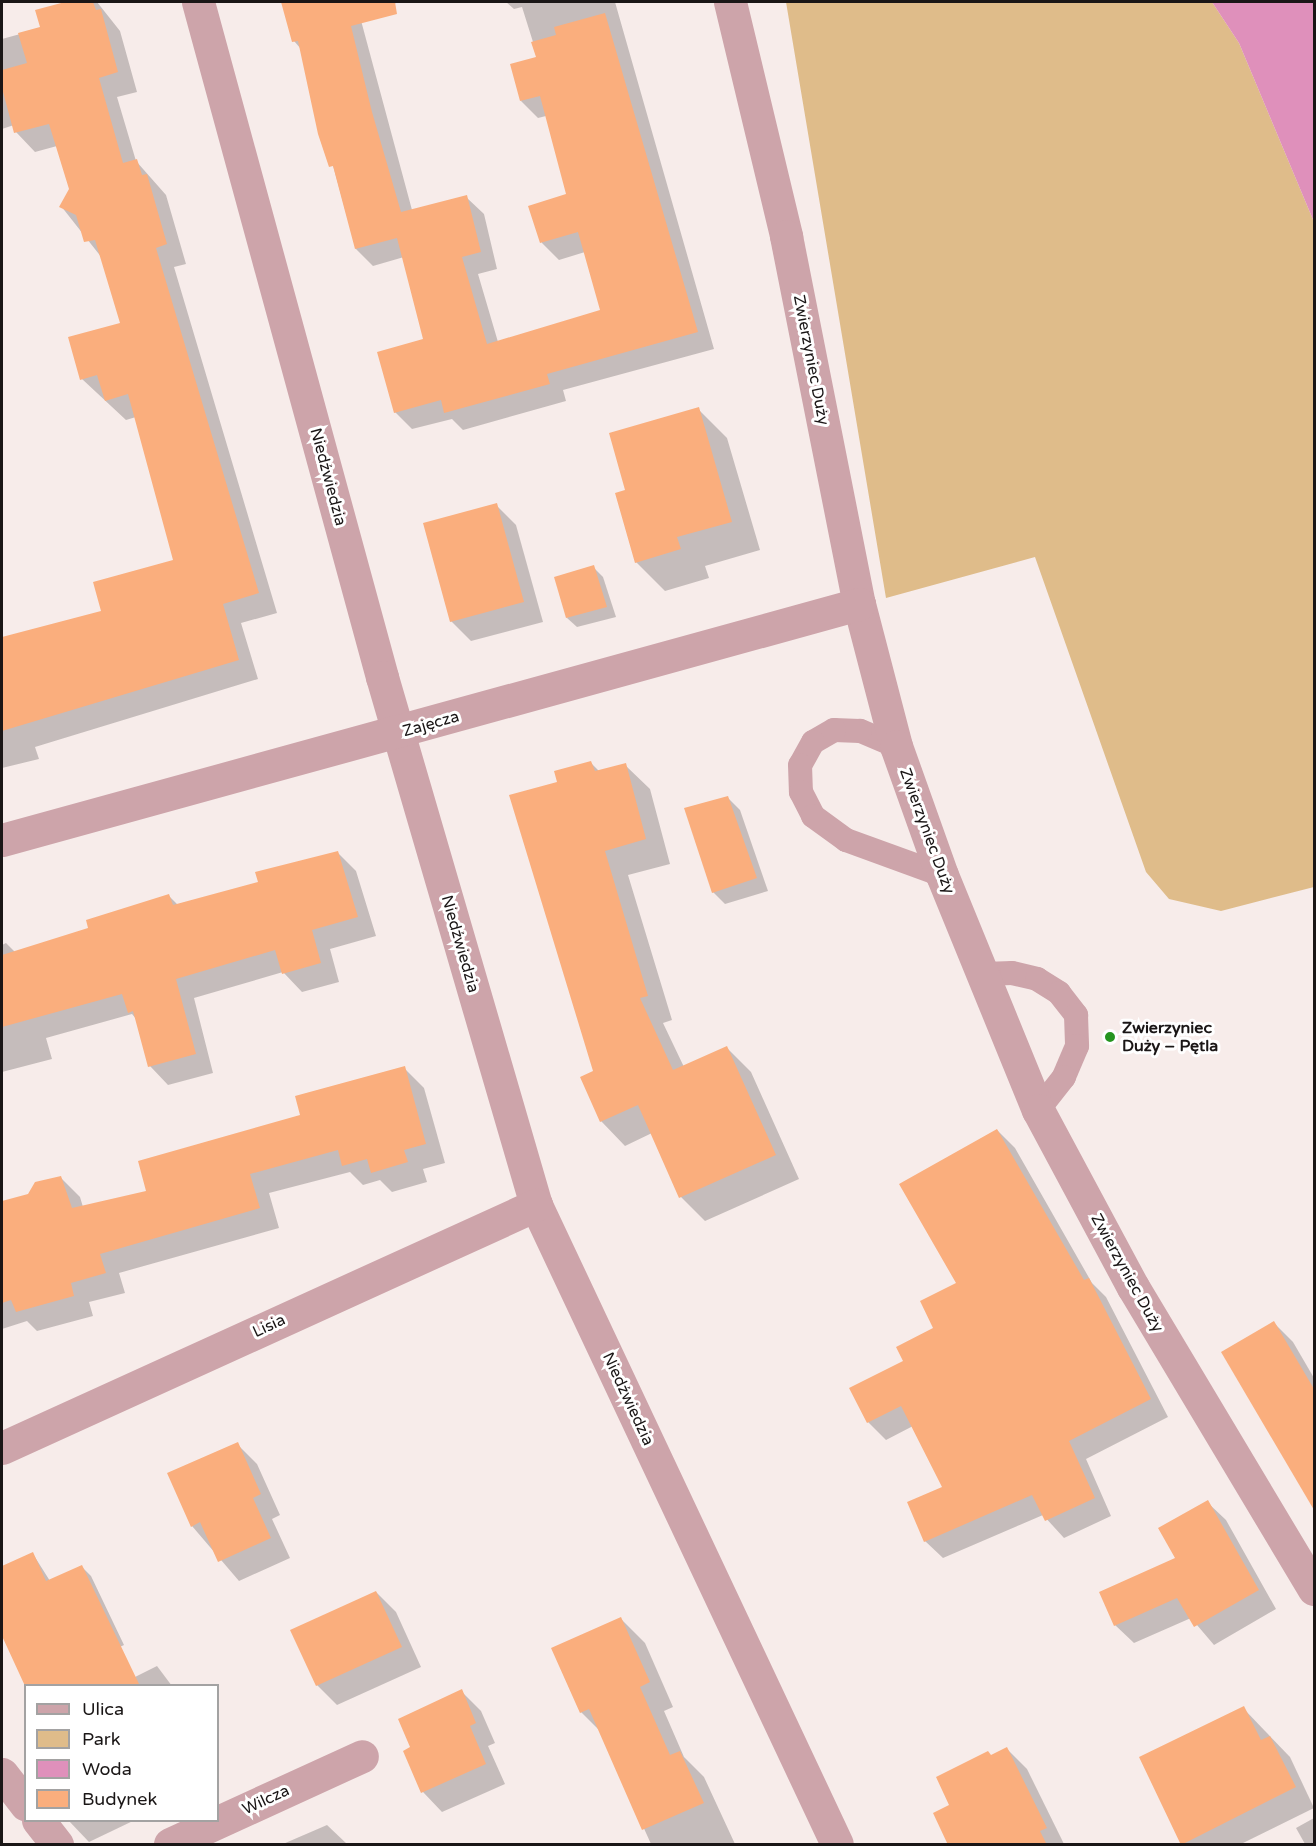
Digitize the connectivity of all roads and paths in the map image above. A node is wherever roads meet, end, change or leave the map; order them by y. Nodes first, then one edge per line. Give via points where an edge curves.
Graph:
1 (198, 2) edge
2 (730, 2) edge
3 (859, 604) junction
4 (399, 733) junction
5 (896, 746) junction
6 (2, 840) edge
7 (942, 875) junction
8 (984, 974) junction
9 (1038, 1110) junction
10 (536, 1205) junction
11 (2, 1448) edge
12 (1314, 1589) edge
13 (362, 1756) dead end
14 (2, 1774) edge
15 (24, 1802) edge
16 (39, 1822) edge
17 (57, 1845) edge
18 (170, 1845) edge
19 (837, 1845) edge

1 - 4 street, Niedźwiedzia
2 - 3 street, Zwierzyniec Duży via 786,236
3 - 4 street, Zajęcza
3 - 5 street, Zwierzyniec Duży
4 - 6 street, Zajęcza
4 - 10 street, Niedźwiedzia
5 - 7 street, Zwierzyniec Duży
5 - 7 lane via 860,731 834,730 813,742 800,765 801,792 813,816 846,840
7 - 8 street, Zwierzyniec Duży
8 - 9 street, Zwierzyniec Duży
8 - 9 lane via 1012,973 1037,979 1059,993 1076,1015 1077,1046 1064,1077
9 - 12 street, Zwierzyniec Duży via 1132,1287
10 - 11 street, Lisia
10 - 19 street, Niedźwiedzia
13 - 18 street, Wilcza
14 - 15 street
16 - 17 street

